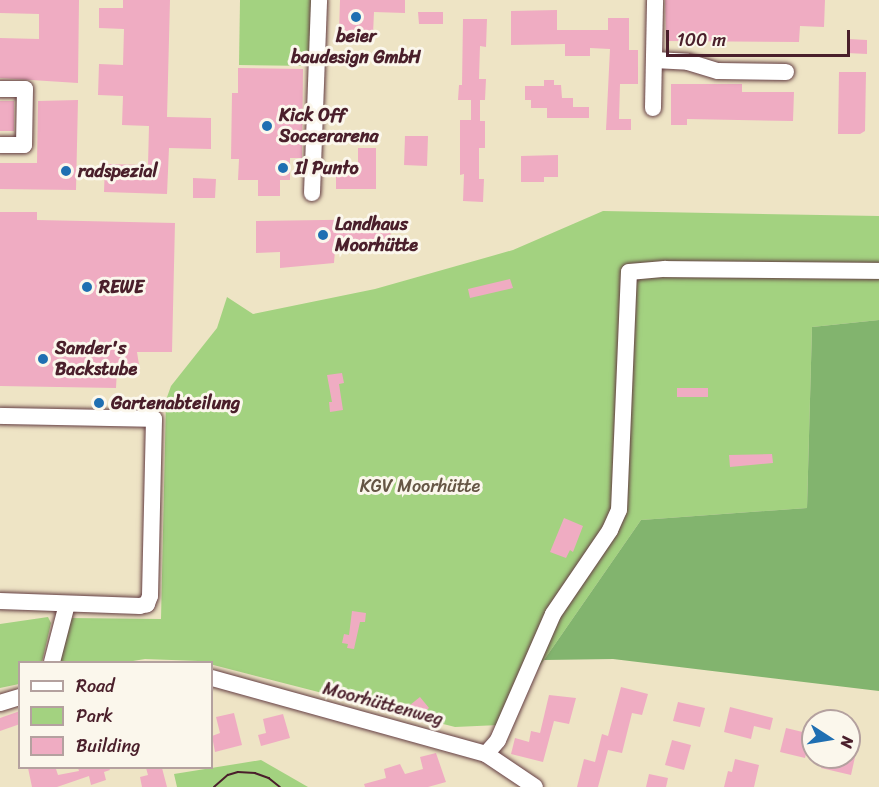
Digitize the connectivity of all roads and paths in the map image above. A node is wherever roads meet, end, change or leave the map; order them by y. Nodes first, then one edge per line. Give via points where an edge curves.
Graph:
1 (319, 0) edge
2 (655, 0) edge
3 (654, 60) junction
4 (786, 72) dead end
5 (0, 89) edge
6 (653, 108) dead end
7 (0, 145) edge
8 (312, 193) dead end
9 (879, 271) edge
10 (0, 416) edge
11 (0, 601) edge
12 (66, 604) junction
13 (52, 661) edge
14 (213, 678) edge
15 (18, 698) edge
16 (0, 703) edge
17 (486, 754) junction
18 (535, 787) edge

1 - 8 street
2 - 3 street
3 - 4 street via 688,62 718,71
3 - 6 street
5 - 7 street via 25,89 24,145
9 - 17 street via 630,272 619,510 610,530 553,614 498,740
10 - 12 street via 154,419 147,604
11 - 12 street
12 - 13 street
14 - 17 street, Moorhüttenweg
15 - 16 street
17 - 18 street, Moorhüttenweg

